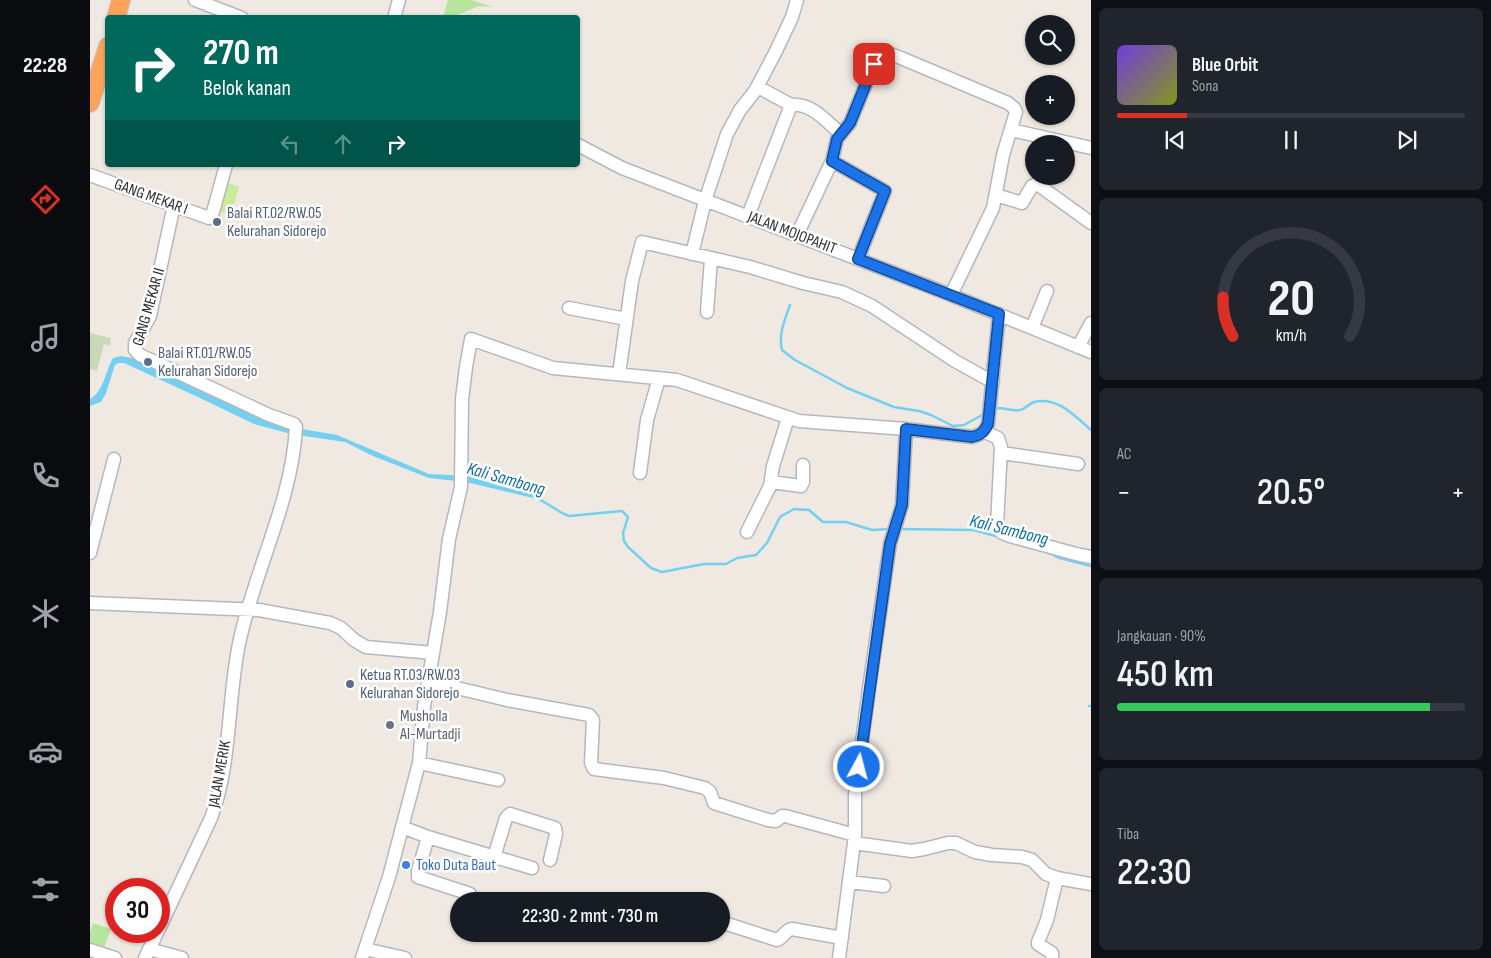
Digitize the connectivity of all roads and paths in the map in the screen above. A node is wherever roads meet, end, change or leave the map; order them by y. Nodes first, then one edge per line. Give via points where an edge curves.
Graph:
1 (121, 0) edge
2 (195, 0) edge
3 (399, 0) edge
4 (796, 0) edge
5 (117, 15) edge
6 (234, 15) edge
7 (395, 15) edge
8 (105, 56) edge
9 (758, 87) junction
10 (90, 103) edge
11 (791, 105) junction
12 (1011, 130) junction
13 (841, 134) junction
14 (580, 146) edge
15 (1091, 148) edge
16 (832, 161) junction
17 (225, 167) edge
18 (90, 175) edge
19 (996, 195) junction
20 (705, 201) junction
21 (174, 205) junction
22 (748, 216) junction
23 (1091, 223) edge
24 (797, 235) junction
25 (692, 254) junction
26 (711, 259) junction
27 (858, 259) junction
28 (1047, 291) dead end
29 (951, 295) junction
30 (569, 308) dead end
31 (707, 312) dead end
32 (999, 314) junction
33 (626, 319) junction
34 (1091, 323) edge
35 (1032, 328) junction
36 (1078, 347) junction
37 (1091, 352) edge
38 (619, 374) junction
39 (659, 378) junction
40 (993, 382) junction
41 (788, 418) junction
42 (986, 428) junction
43 (906, 429) junction
44 (295, 432) joint
45 (1002, 453) junction
46 (114, 459) dead end
47 (1078, 464) dead end
48 (803, 465) dead end
49 (640, 473) dead end
50 (771, 482) junction
51 (747, 532) dead end
52 (90, 553) edge
53 (1091, 557) edge
54 (90, 603) edge
55 (248, 609) junction
56 (433, 653) junction
57 (428, 681) junction
58 (419, 763) junction
59 (498, 780) dead end
60 (402, 827) junction
61 (428, 837) junction
62 (854, 839) junction
63 (494, 857) junction
64 (550, 860) dead end
65 (532, 868) dead end
66 (1057, 878) junction
67 (849, 882) junction
68 (1091, 884) edge
69 (884, 886) dead end
70 (464, 892) edge
71 (170, 905) edge
72 (730, 925) edge
73 (842, 938) junction
74 (90, 950) edge
75 (363, 953) edge
76 (147, 954) edge
77 (115, 958) edge
78 (182, 958) edge
79 (405, 958) edge
80 (839, 958) edge
81 (1052, 958) edge

1 - 5 highway
2 - 6 street
3 - 7 street
4 - 9 street via 785,32
8 - 10 highway
9 - 11 street
9 - 20 street via 730,128
11 - 13 street via 808,106
11 - 22 street
12 - 13 street via 1016,112 1008,103 887,53 877,57 850,123
12 - 15 street
12 - 19 street
13 - 16 street
14 - 20 street, JALAN MOJOPAHIT via 622,168
16 - 24 street
16 - 27 street via 885,191
17 - 21 street, GANG MEKAR I via 211,217
18 - 21 street, GANG MEKAR I
19 - 23 street via 1022,203 1032,186 1037,184
19 - 29 street via 993,208
20 - 22 street, JALAN MOJOPAHIT
20 - 25 street
21 - 44 street, GANG MEKAR II via 154,302 135,343 135,350 268,416 294,424
22 - 24 street, JALAN MOJOPAHIT
24 - 27 street, JALAN MOJOPAHIT
25 - 26 street
25 - 33 street via 642,242
26 - 31 street
26 - 40 street via 858,298
27 - 29 street, JALAN MOJOPAHIT
28 - 35 street
29 - 32 street, JALAN MOJOPAHIT
30 - 33 street
32 - 35 street, JALAN MOJOPAHIT
32 - 40 street
33 - 38 street
34 - 36 street
35 - 36 street, JALAN MOJOPAHIT
36 - 37 street, JALAN MOJOPAHIT
38 - 39 street
38 - 56 street via 553,368 471,339 463,392 462,473
39 - 41 street via 683,382
39 - 49 street via 647,420
40 - 42 street
41 - 43 street via 809,423
41 - 50 street
42 - 43 street via 979,436 972,437
42 - 45 street via 998,438
43 - 62 street via 902,505 892,537 860,753
44 - 55 street, JALAN MERIK via 293,459 284,494
45 - 47 street
45 - 53 street via 999,530 1010,536
46 - 52 street
48 - 50 street via 801,486
50 - 51 street
54 - 55 street
55 - 56 street via 330,623 366,647
55 - 71 street, JALAN MERIK via 235,666 217,802
56 - 57 street
57 - 58 street
57 - 62 street via 588,715 593,720 591,763 594,768 664,778 705,788 714,803 768,820 776,821 785,816
58 - 59 street
58 - 60 street
60 - 61 street
60 - 75 street
61 - 63 street
61 - 70 street via 418,877
62 - 66 street via 912,851 956,843 992,856 1032,860 1046,874
62 - 67 street
63 - 64 street via 510,814 555,828
63 - 65 street
66 - 68 street
66 - 81 street via 1038,942 1052,953
67 - 69 street
67 - 73 street
72 - 73 street via 777,940 792,929
73 - 80 street
74 - 77 street
75 - 79 street
76 - 78 street

